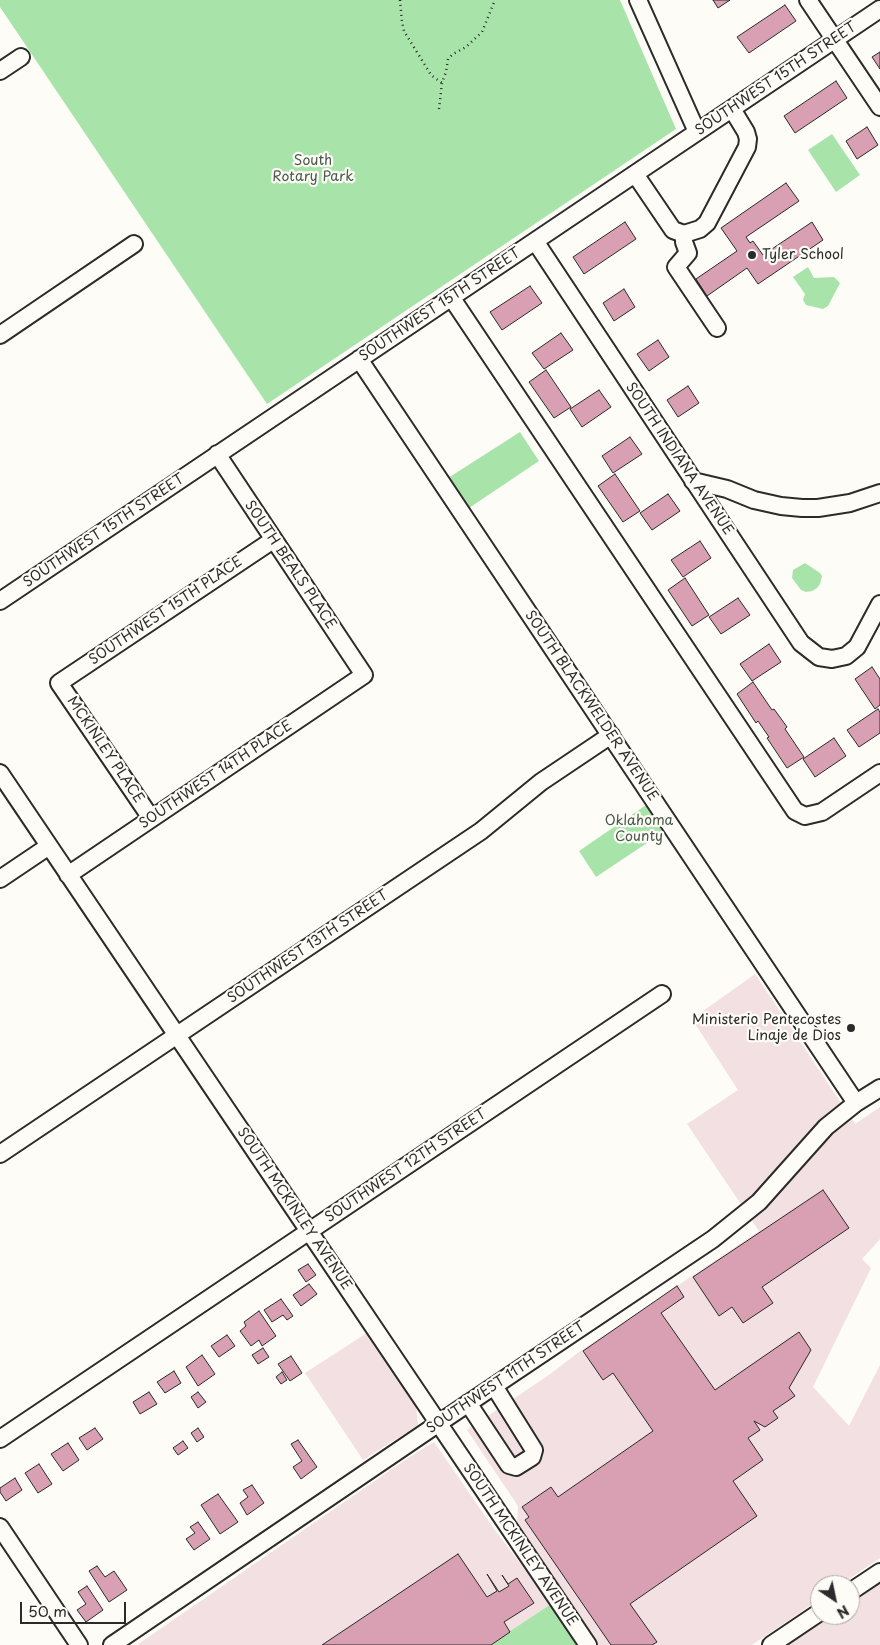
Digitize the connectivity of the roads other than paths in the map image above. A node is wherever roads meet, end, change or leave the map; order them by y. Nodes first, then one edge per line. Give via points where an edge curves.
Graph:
1 (638, 0) edge
2 (808, 0) edge
3 (880, 9) edge
4 (835, 40) junction
5 (20, 57) dead end
6 (0, 71) edge
7 (880, 107) edge
8 (732, 109) junction
9 (697, 132) junction
10 (635, 174) junction
11 (684, 234) junction
12 (535, 241) junction
13 (134, 244) dead end
14 (452, 297) junction
15 (717, 328) dead end
16 (0, 335) edge
17 (359, 358) junction
18 (217, 454) junction
19 (693, 481) junction
20 (880, 493) edge
21 (273, 540) junction
22 (0, 601) edge
23 (880, 604) edge
24 (364, 676) joint
25 (59, 683) joint
26 (611, 735) junction
27 (880, 772) edge
28 (0, 773) edge
29 (151, 818) junction
30 (49, 846) junction
31 (68, 875) junction
32 (0, 879) edge
33 (662, 994) dead end
34 (177, 1035) junction
35 (880, 1088) edge
36 (856, 1103) junction
37 (0, 1154) edge
38 (309, 1231) junction
39 (494, 1386) junction
40 (468, 1403) junction
41 (438, 1423) junction
42 (0, 1439) edge
43 (0, 1527) edge
44 (880, 1572) edge
45 (860, 1585) edge
46 (810, 1619) edge
47 (79, 1645) edge
48 (112, 1645) edge
49 (588, 1645) edge
50 (770, 1645) edge

1 - 9 street
2 - 4 street
3 - 4 street, SOUTHWEST 15TH STREET
4 - 7 street
4 - 8 street, SOUTHWEST 15TH STREET
5 - 6 street
8 - 9 street, SOUTHWEST 15TH STREET
8 - 11 street via 746,132 748,147 707,223
9 - 10 street, SOUTHWEST 15TH STREET
10 - 11 street via 673,230
10 - 12 street, SOUTHWEST 15TH STREET
11 - 15 street via 688,253 676,267
12 - 14 street, SOUTHWEST 15TH STREET
12 - 19 street, SOUTH INDIANA AVENUE
13 - 16 street
14 - 17 street, SOUTHWEST 15TH STREET
14 - 27 street via 795,811 805,816 822,812
17 - 18 street, SOUTHWEST 15TH STREET
17 - 26 street, SOUTH BLACKWELDER AVENUE
18 - 21 street, SOUTH BEALS PLACE
18 - 22 street, SOUTHWEST 15TH STREET
19 - 20 street via 781,506 802,508 844,504
19 - 23 street, SOUTH INDIANA AVENUE via 801,643 819,657 837,659 857,647
21 - 24 street, SOUTH BEALS PLACE
21 - 25 street, SOUTHWEST 15TH PLACE
24 - 29 street, SOUTHWEST 14TH PLACE
25 - 29 street, MCKINLEY PLACE
26 - 34 street, SOUTHWEST 13TH STREET via 541,782 481,831
26 - 36 street, SOUTH BLACKWELDER AVENUE
28 - 30 street, SOUTH MCKINLEY AVENUE
29 - 31 street, SOUTHWEST 14TH PLACE
30 - 31 street, SOUTH MCKINLEY AVENUE
30 - 32 street
31 - 34 street, SOUTH MCKINLEY AVENUE
33 - 38 street, SOUTHWEST 12TH STREET
34 - 37 street, SOUTHWEST 13TH STREET
34 - 38 street, SOUTH MCKINLEY AVENUE
35 - 36 street, SOUTHWEST 11TH STREET
36 - 39 street, SOUTHWEST 11TH STREET via 826,1127 759,1202 714,1239
38 - 41 street, SOUTH MCKINLEY AVENUE
38 - 42 street, SOUTHWEST 12TH STREET
39 - 40 street, SOUTHWEST 11TH STREET
39 - 40 street via 534,1450 532,1457 516,1467 509,1465
40 - 41 street, SOUTHWEST 11TH STREET
41 - 48 street, SOUTHWEST 11TH STREET
41 - 49 street, SOUTH MCKINLEY AVENUE
43 - 47 street
44 - 45 street
46 - 50 street

